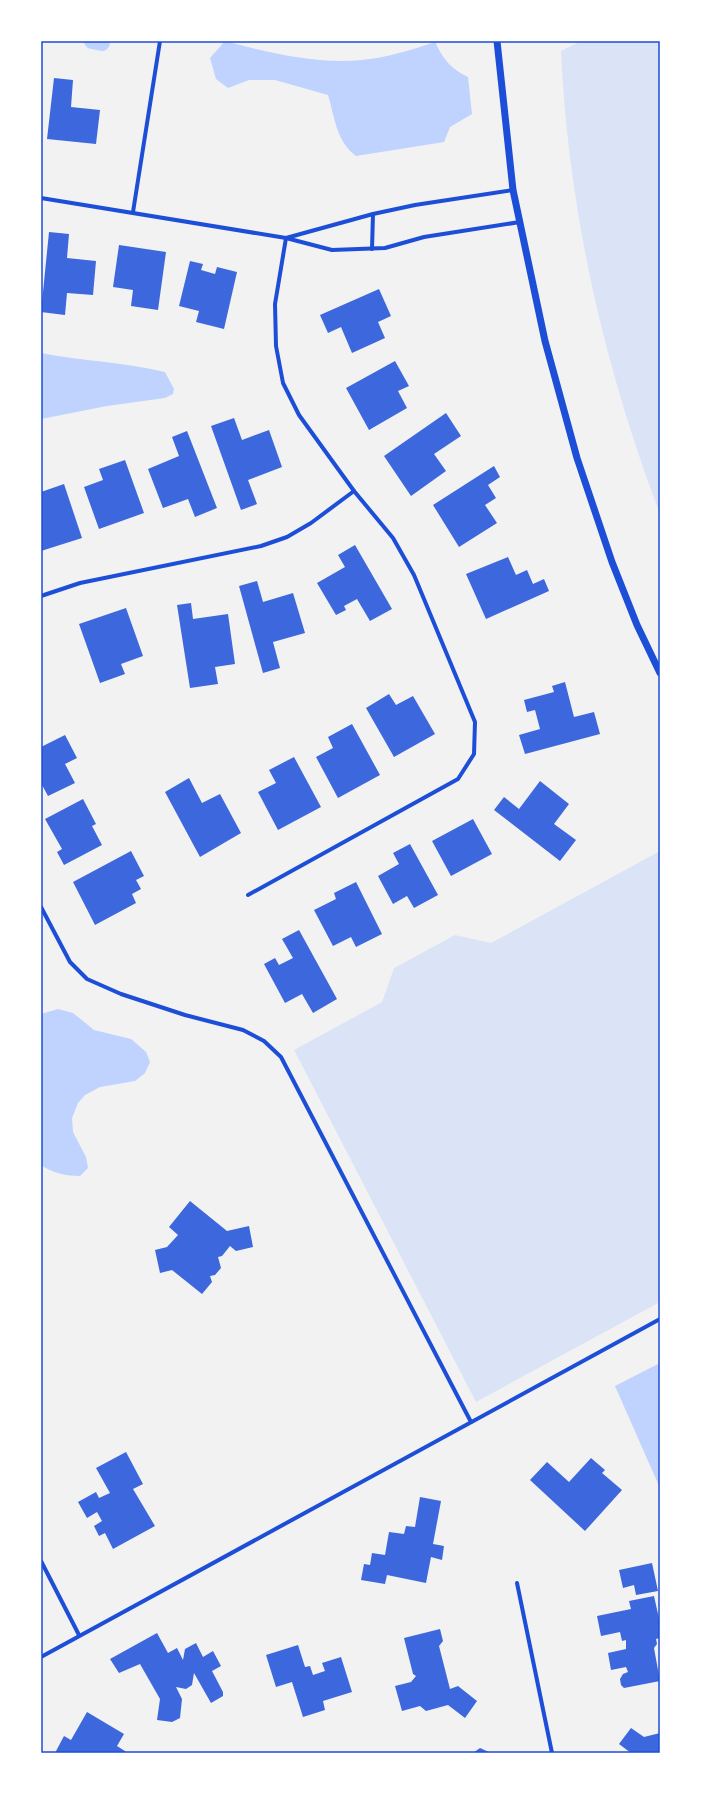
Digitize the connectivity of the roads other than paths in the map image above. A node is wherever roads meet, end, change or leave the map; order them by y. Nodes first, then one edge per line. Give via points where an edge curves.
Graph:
1 (160, 41) edge
2 (497, 41) edge
3 (513, 190) junction
4 (41, 198) edge
5 (133, 212) junction
6 (373, 214) junction
7 (520, 222) junction
8 (286, 238) junction
9 (372, 249) junction
10 (354, 491) junction
11 (41, 596) edge
12 (660, 673) edge
13 (248, 895) dead end
14 (41, 907) edge
15 (660, 1319) edge
16 (471, 1422) junction
17 (41, 1561) edge
18 (517, 1583) dead end
19 (79, 1635) junction
20 (41, 1657) edge
21 (552, 1753) edge

1 - 5 street
2 - 3 street
3 - 6 street
3 - 7 street
4 - 5 street
5 - 8 street
6 - 8 street
6 - 9 street
7 - 9 street via 424,237
7 - 12 street via 545,341 578,458 636,625
8 - 9 street via 332,250
8 - 10 street via 275,304 276,346 283,383 298,415
10 - 11 street via 287,537 261,546 155,566
10 - 13 street via 392,538 414,575 475,722 474,754 458,779
14 - 16 street via 70,962 86,979 185,1015 243,1030 264,1041 281,1057
15 - 16 street
16 - 19 street
17 - 19 street
18 - 21 street
19 - 20 street

